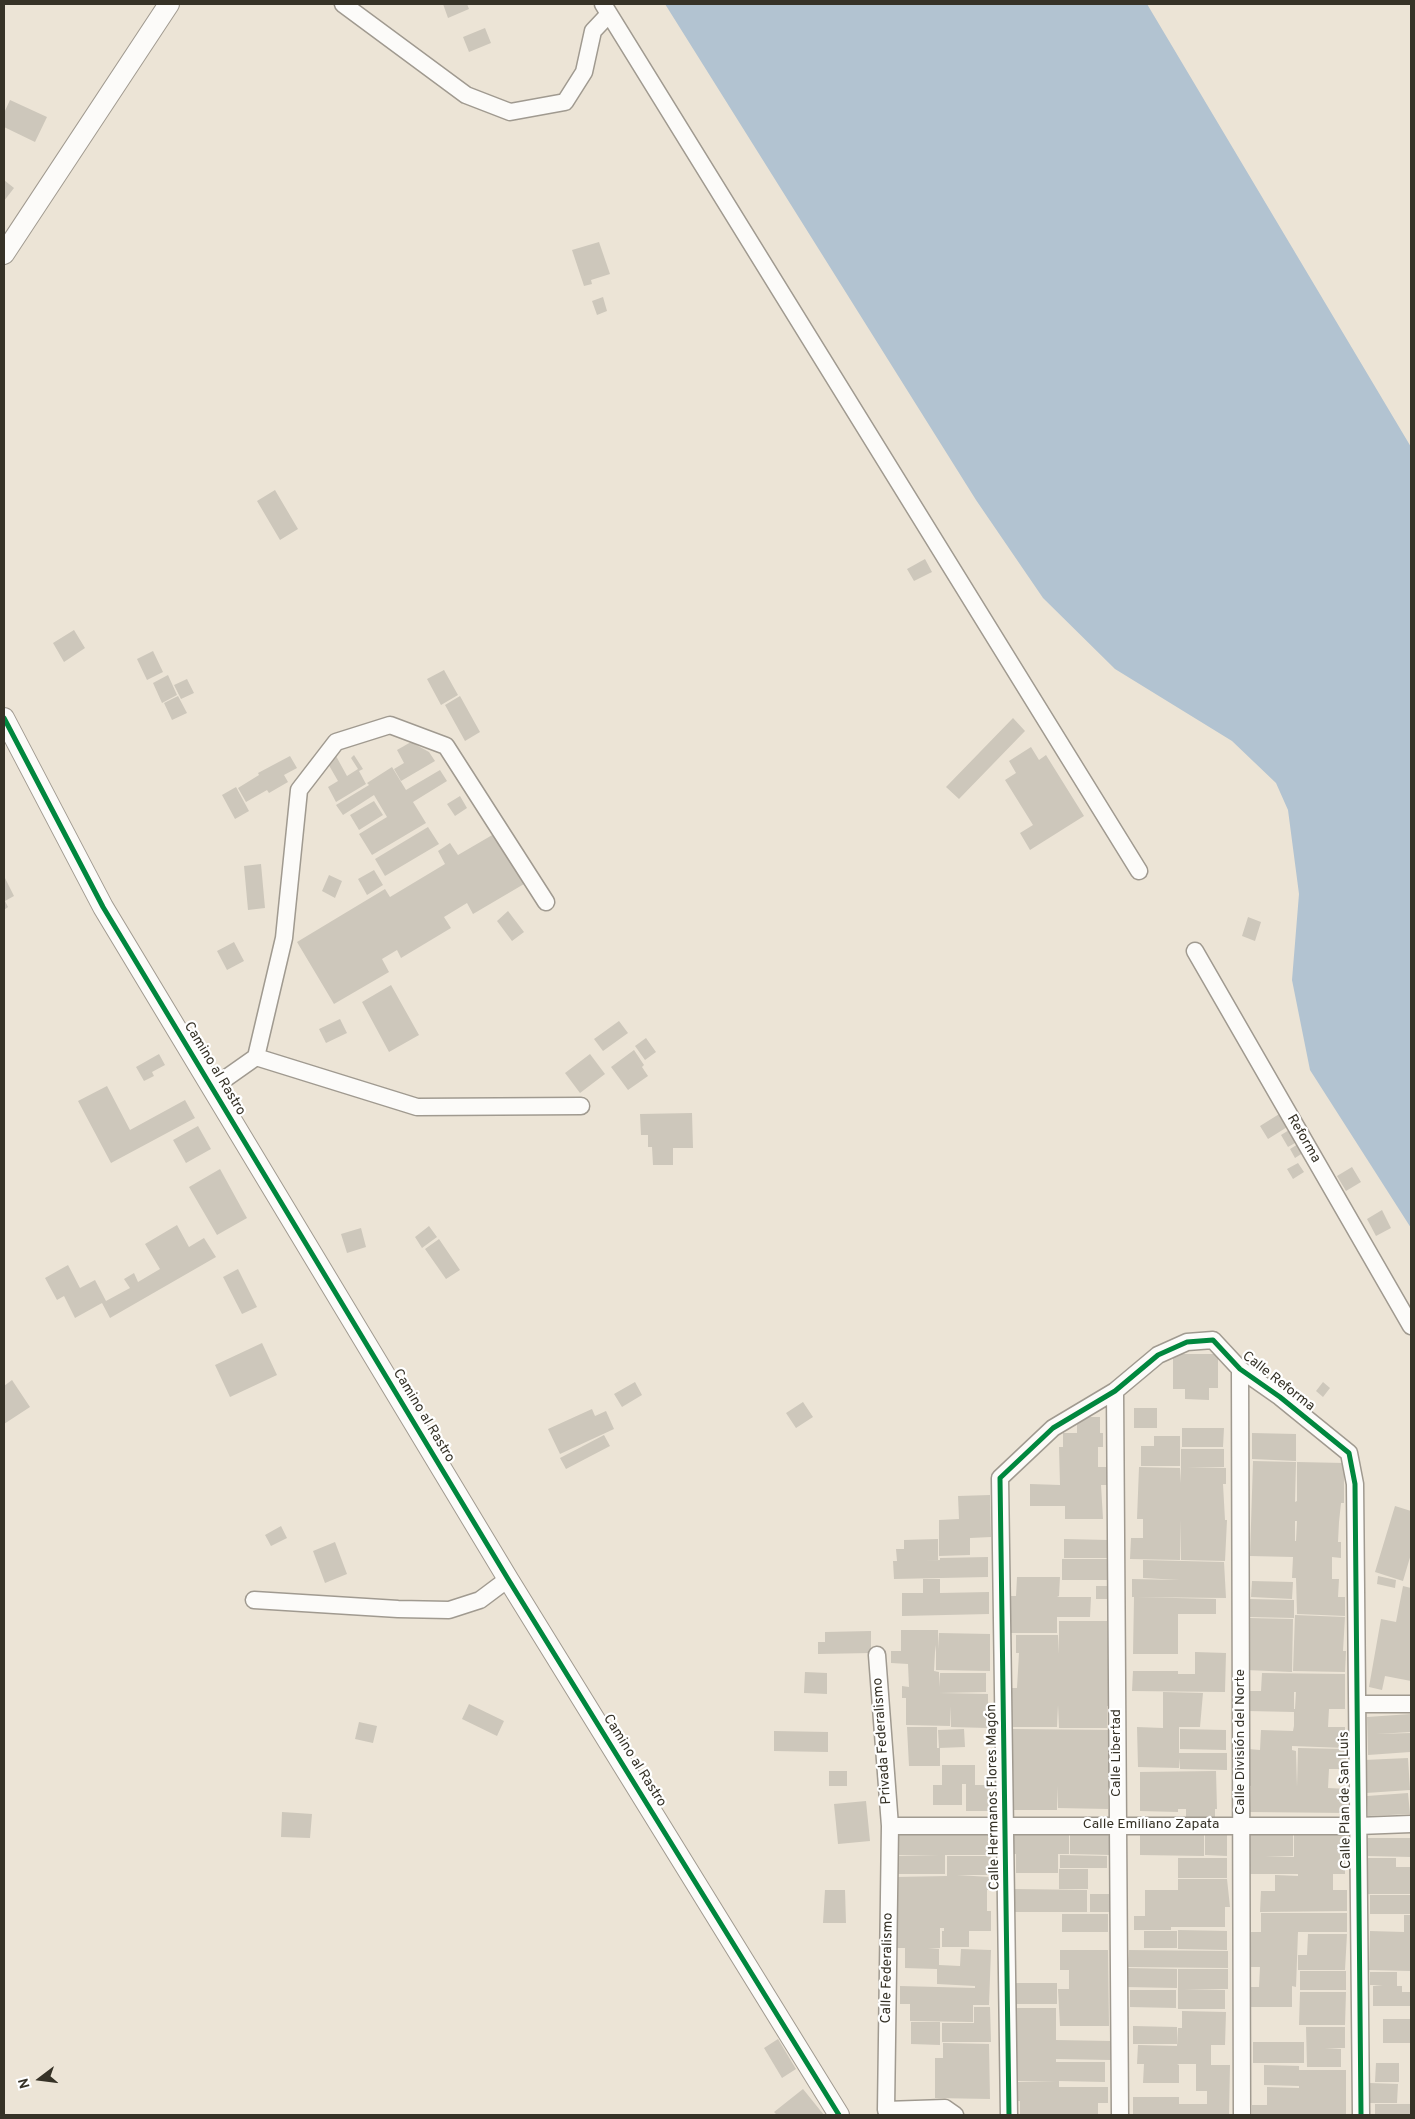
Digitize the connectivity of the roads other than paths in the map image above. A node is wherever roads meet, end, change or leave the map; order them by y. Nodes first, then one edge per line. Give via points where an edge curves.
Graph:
1 (169, 4) edge
2 (344, 4) edge
3 (606, 9) edge
4 (4, 254) edge
5 (4, 718) edge
6 (1139, 871) dead end
7 (546, 902) dead end
8 (1195, 951) dead end
9 (256, 1057) junction
10 (212, 1088) junction
11 (581, 1106) dead end
12 (1411, 1326) edge
13 (1240, 1369) junction
14 (1115, 1391) junction
15 (1355, 1484) joint
16 (508, 1579) junction
17 (254, 1600) dead end
18 (877, 1655) dead end
19 (1357, 1704) junction
20 (1411, 1704) edge
21 (1411, 1824) edge
22 (1117, 1825) junction
23 (890, 1826) junction
24 (1006, 1826) junction
25 (1241, 1826) junction
26 (1358, 1826) junction
27 (883, 2112) edge
28 (839, 2115) edge
29 (955, 2115) edge
30 (1010, 2115) edge
31 (1120, 2115) edge
32 (1242, 2115) edge
33 (1361, 2115) edge

1 - 4 street
2 - 3 street via 466,95 510,112 565,102 584,72 593,31
3 - 6 street
5 - 10 street, Camino al Rastro via 103,907
7 - 9 street via 446,746 390,725 336,742 299,790 284,938
8 - 12 street, Reforma
9 - 10 street
9 - 11 street via 417,1108
10 - 16 street, Camino al Rastro
13 - 14 street, Calle Reforma via 1214,1340 1187,1342 1158,1355
13 - 15 street, Calle Reforma via 1349,1453
13 - 25 street, Calle División del Norte
14 - 22 street, Calle Libertad
14 - 24 street, Calle Hermanos Flores Magón via 1053,1428 1000,1478
15 - 19 street, Calle Plan de San Luis
16 - 17 street via 480,1600 449,1610
16 - 28 street, Camino al Rastro
18 - 23 street, Privada Federalismo
19 - 20 street
19 - 26 street, Calle Plan de San Luis
21 - 26 street, Calle Emiliano Zapata
22 - 24 street, Calle Emiliano Zapata
22 - 25 street, Calle Emiliano Zapata
22 - 31 street, Calle Libertad
23 - 24 street, Calle Emiliano Zapata
23 - 27 street, Calle Federalismo
24 - 30 street, Calle Hermanos Flores Magón
25 - 26 street, Calle Emiliano Zapata
25 - 32 street, Calle División del Norte
26 - 33 street, Calle Plan de San Luis
27 - 29 street via 945,2108

